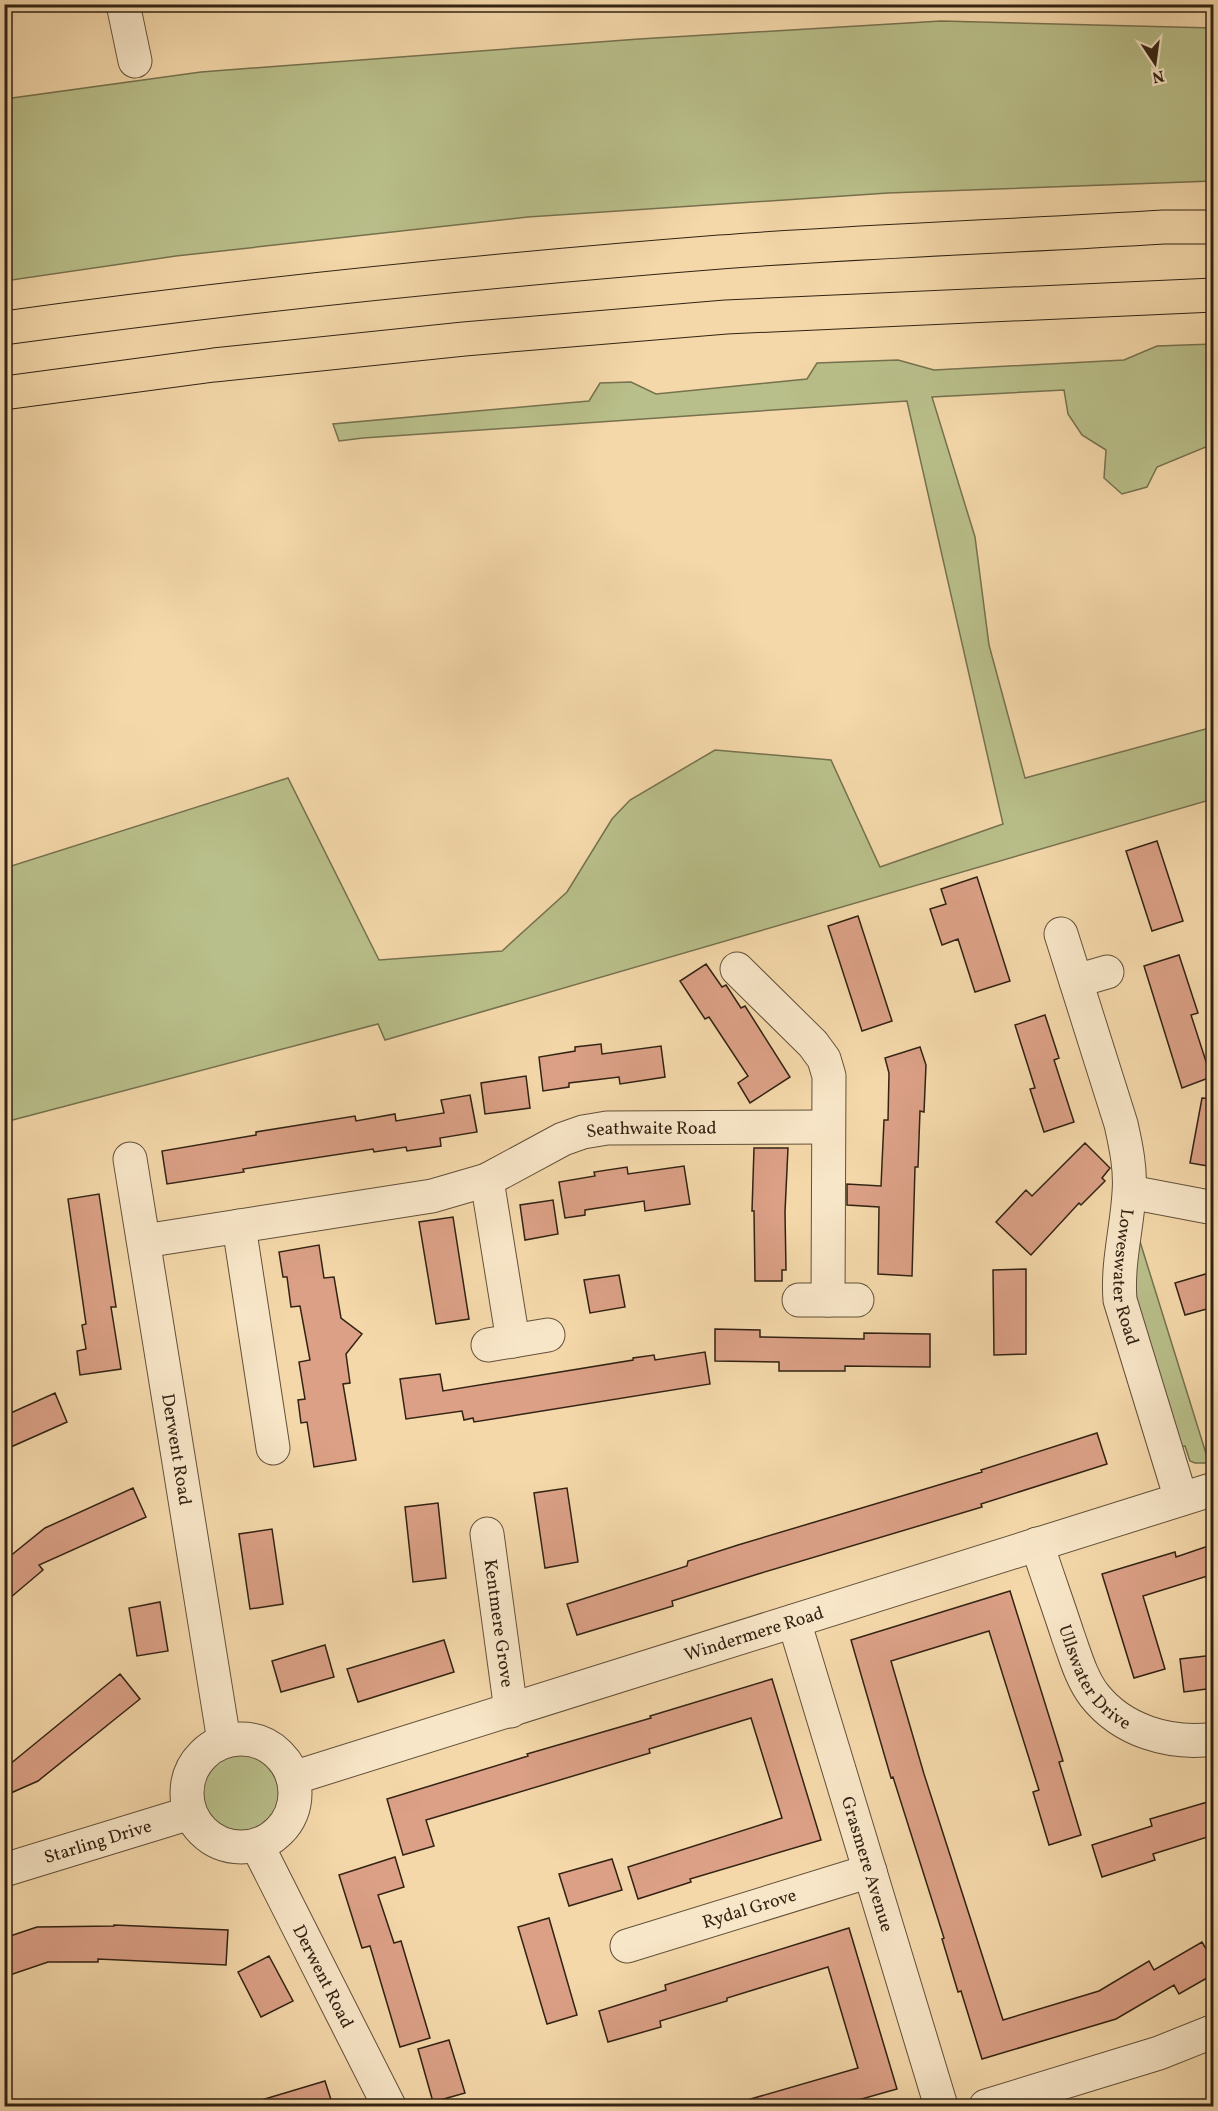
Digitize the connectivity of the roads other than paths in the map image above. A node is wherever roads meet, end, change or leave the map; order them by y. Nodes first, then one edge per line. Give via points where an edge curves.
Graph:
1 (123, 4) edge
2 (135, 61) dead end
3 (1214, 227) edge
4 (1214, 295) edge
5 (4, 328) edge
6 (4, 393) edge
7 (1061, 934) dead end
8 (737, 969) dead end
9 (1107, 972) dead end
10 (1076, 981) junction
11 (828, 1127) junction
12 (130, 1159) dead end
13 (487, 1180) junction
14 (1130, 1192) junction
15 (1214, 1208) edge
16 (239, 1226) junction
17 (144, 1241) junction
18 (828, 1300) dead end
19 (548, 1335) dead end
20 (273, 1448) dead end
21 (1214, 1489) edge
22 (1181, 1499) junction
23 (487, 1534) dead end
24 (1036, 1544) junction
25 (794, 1621) junction
26 (512, 1711) junction
27 (1214, 1739) edge
28 (224, 1741) junction
29 (293, 1778) junction
30 (190, 1813) junction
31 (257, 1845) junction
32 (4, 1870) edge
33 (870, 1871) junction
34 (627, 1946) dead end
35 (1214, 2031) edge
36 (389, 2106) edge
37 (941, 2106) edge
38 (986, 2106) edge

1 - 2 street
3 - 5 highway via 722,252 424,279
4 - 6 highway via 726,317 214,365
7 - 10 street, Loweswater Road
8 - 11 street via 777,992 824,1059 829,1076
9 - 10 street
10 - 14 street, Loweswater Road via 1121,1124
11 - 13 street, Seathwaite Road via 607,1128 563,1139
11 - 18 street
12 - 17 street, Derwent Road
13 - 16 street, Seathwaite Road via 432,1196
13 - 19 street via 500,1343
14 - 15 street
14 - 22 street, Loweswater Road via 1118,1278 1120,1300
16 - 17 street, Seathwaite Road
16 - 20 street via 241,1323
17 - 28 street, Derwent Road
21 - 22 street, Windermere Road
22 - 24 street, Windermere Road
23 - 26 street, Kentmere Grove
24 - 25 street, Windermere Road
24 - 27 street, Ullswater Drive via 1080,1670 1094,1695 1114,1715 1141,1731 1169,1739
25 - 26 street, Windermere Road
25 - 33 street, Grasmere Avenue
26 - 29 street, Windermere Road
28 - 29 street via 241,1738 274,1749
28 - 30 street via 208,1749 188,1778 186,1796
29 - 31 street via 296,1795 284,1826
30 - 31 street via 210,1838 225,1845
30 - 32 street, Starling Drive
31 - 36 street, Derwent Road
33 - 34 street, Rydal Grove
33 - 37 street, Grasmere Avenue
35 - 38 street via 1159,2053

